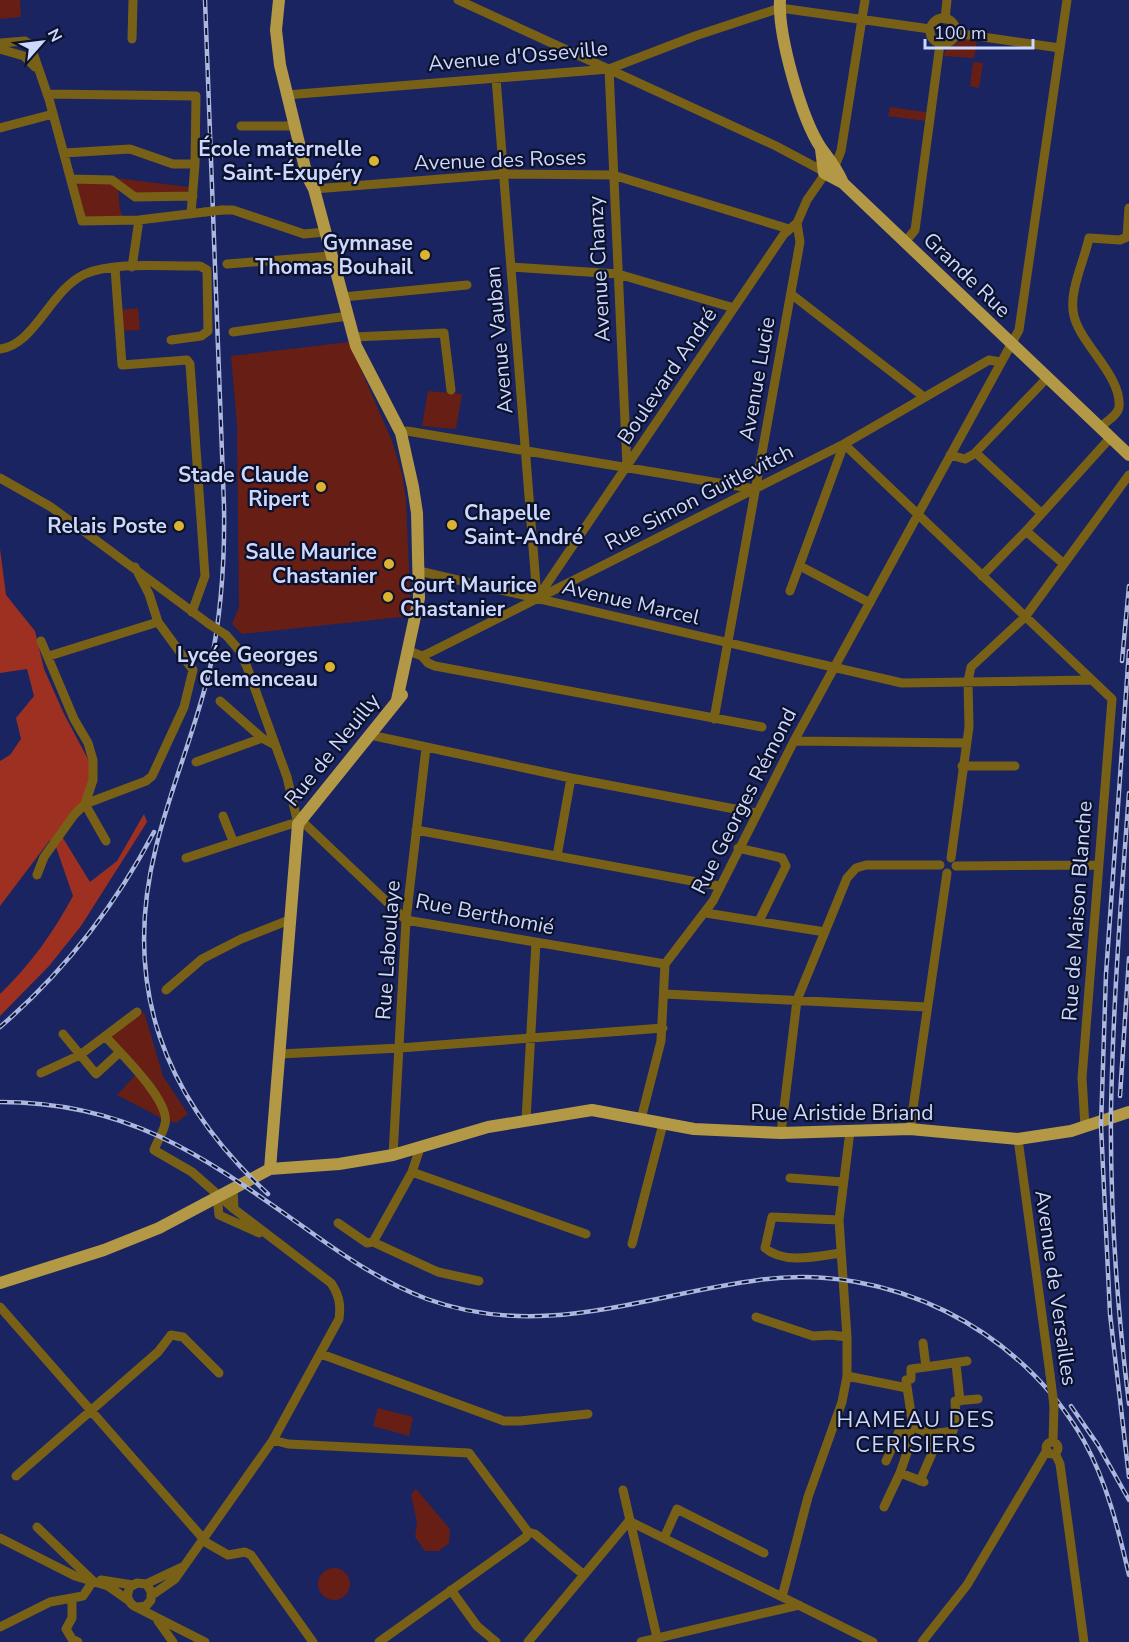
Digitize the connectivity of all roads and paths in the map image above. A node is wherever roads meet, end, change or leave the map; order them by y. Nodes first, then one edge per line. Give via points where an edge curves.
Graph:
1 (133, 0) edge
2 (279, 0) edge
3 (458, 0) edge
4 (865, 0) edge
5 (948, 0) edge
6 (1067, 0) edge
7 (780, 4) edge
8 (862, 19) junction
9 (945, 19) junction
10 (930, 29) junction
11 (955, 33) junction
12 (132, 39) dead end
13 (0, 44) edge
14 (940, 44) junction
15 (1060, 48) junction
16 (0, 49) edge
17 (37, 69) junction
18 (609, 69) junction
19 (496, 78) junction
20 (47, 94) junction
21 (286, 95) junction
22 (53, 114) junction
23 (242, 126) dead end
24 (295, 126) junction
25 (0, 128) edge
26 (64, 153) junction
27 (195, 164) junction
28 (828, 169) junction
29 (504, 174) junction
30 (613, 175) junction
31 (70, 179) junction
32 (317, 188) junction
33 (193, 196) junction
34 (1129, 208) edge
35 (191, 214) junction
36 (139, 220) junction
37 (793, 226) junction
38 (324, 229) junction
39 (905, 242) junction
40 (332, 256) junction
41 (227, 264) dead end
42 (132, 267) junction
43 (512, 267) junction
44 (116, 268) junction
45 (618, 274) junction
46 (467, 285) dead end
47 (791, 294) junction
48 (343, 297) junction
49 (734, 308) junction
50 (348, 316) junction
51 (233, 332) dead end
52 (354, 337) junction
53 (171, 340) dead end
54 (1010, 342) junction
55 (0, 349) edge
56 (1000, 362) junction
57 (1048, 377) junction
58 (452, 390) dead end
59 (924, 397) junction
60 (1100, 427) junction
61 (401, 433) junction
62 (1111, 437) junction
63 (844, 444) junction
64 (526, 450) junction
65 (976, 453) junction
66 (950, 455) junction
67 (1129, 455) edge
68 (627, 466) junction
69 (1129, 475) edge
70 (0, 478) edge
71 (755, 489) junction
72 (1041, 513) junction
73 (917, 514) junction
74 (1026, 531) junction
75 (1064, 564) junction
76 (800, 566) junction
77 (135, 567) junction
78 (419, 571) junction
79 (982, 576) junction
80 (790, 591) dead end
81 (537, 598) junction
82 (870, 603) junction
83 (192, 612) junction
84 (1025, 617) junction
85 (158, 622) junction
86 (41, 641) dead end
87 (728, 642) junction
88 (415, 653) junction
89 (49, 656) junction
90 (835, 668) junction
91 (1090, 680) junction
92 (968, 681) junction
93 (220, 701) dead end
94 (714, 719) junction
95 (762, 727) dead end
96 (370, 735) junction
97 (262, 738) junction
98 (794, 741) junction
99 (966, 743) junction
100 (275, 745) junction
101 (426, 748) junction
102 (196, 762) dead end
103 (963, 766) junction
104 (1015, 766) dead end
105 (571, 778) junction
106 (85, 804) junction
107 (756, 813) junction
108 (223, 816) dead end
109 (298, 824) junction
110 (416, 830) junction
111 (106, 841) dead end
112 (233, 842) junction
113 (738, 848) junction
114 (557, 856) junction
115 (186, 858) dead end
116 (954, 862) junction
117 (940, 865) junction
118 (1097, 865) junction
119 (947, 873) junction
120 (37, 875) dead end
121 (719, 886) junction
122 (706, 913) junction
123 (290, 920) junction
124 (406, 920) junction
125 (759, 921) junction
126 (825, 932) junction
127 (536, 942) junction
128 (665, 964) junction
129 (166, 990) dead end
130 (665, 994) junction
131 (797, 1000) junction
132 (927, 1007) junction
133 (137, 1012) dead end
134 (663, 1028) junction
135 (63, 1034) dead end
136 (105, 1036) junction
137 (530, 1038) junction
138 (400, 1048) junction
139 (120, 1052) junction
140 (280, 1054) junction
141 (80, 1055) junction
142 (41, 1073) dead end
143 (1129, 1112) edge
144 (641, 1119) junction
145 (526, 1120) junction
146 (663, 1124) junction
147 (1085, 1127) junction
148 (910, 1129) junction
149 (850, 1131) junction
150 (781, 1133) junction
151 (1018, 1139) junction
152 (420, 1148) junction
153 (393, 1155) junction
154 (270, 1169) junction
155 (412, 1172) junction
156 (790, 1178) dead end
157 (843, 1182) junction
158 (233, 1188) junction
159 (217, 1195) junction
160 (196, 1207) junction
161 (234, 1209) junction
162 (219, 1215) junction
163 (839, 1220) junction
164 (338, 1223) dead end
165 (586, 1234) dead end
166 (270, 1239) junction
167 (373, 1242) junction
168 (632, 1244) dead end
169 (841, 1253) junction
170 (479, 1281) dead end
171 (0, 1283) edge
172 (0, 1307) edge
173 (756, 1317) dead end
174 (847, 1337) junction
175 (923, 1343) dead end
176 (321, 1354) junction
177 (967, 1361) dead end
178 (956, 1364) junction
179 (926, 1367) junction
180 (219, 1372) dead end
181 (847, 1376) junction
182 (908, 1382) junction
183 (978, 1400) dead end
184 (960, 1401) junction
185 (91, 1409) junction
186 (588, 1414) dead end
187 (911, 1429) junction
188 (931, 1434) junction
189 (273, 1440) junction
190 (1051, 1451) junction
191 (886, 1461) dead end
192 (900, 1473) junction
193 (16, 1476) dead end
194 (623, 1490) dead end
195 (884, 1507) dead end
196 (629, 1521) junction
197 (37, 1527) dead end
198 (528, 1532) junction
199 (0, 1538) edge
200 (202, 1538) junction
201 (664, 1539) junction
202 (764, 1553) dead end
203 (182, 1567) junction
204 (584, 1575) junction
205 (93, 1581) junction
206 (146, 1584) junction
207 (133, 1585) junction
208 (451, 1590) junction
209 (782, 1597) junction
210 (72, 1598) junction
211 (151, 1599) junction
212 (128, 1600) junction
213 (799, 1605) junction
214 (138, 1607) junction
215 (154, 1616) junction
216 (0, 1627) edge
217 (188, 1637) edge
218 (658, 1640) edge
219 (78, 1642) edge
220 (173, 1642) edge
221 (181, 1642) edge
222 (205, 1642) edge
223 (313, 1642) edge
224 (379, 1642) edge
225 (496, 1642) edge
226 (528, 1642) edge
227 (641, 1642) edge
228 (873, 1642) edge
229 (922, 1642) edge
230 (1084, 1642) edge

1 - 12 street
2 - 21 main road, Rue de Neuilly via 276,30
3 - 18 street
4 - 8 street, Boulevard André
5 - 9 street
6 - 15 street, Rue Georges Rémond
7 - 8 street
7 - 18 street, Avenue d'Osseville
7 - 28 main road via 794,85
8 - 10 street
8 - 28 street, Boulevard André via 841,151
9 - 10 street via 934,22
9 - 11 street via 954,26
10 - 14 street via 931,37
11 - 14 street via 948,43
11 - 15 street
13 - 17 street via 30,44
14 - 39 street via 915,230
15 - 54 street, Rue Georges Rémond via 1019,330
16 - 17 street via 24,56
17 - 20 street
18 - 19 street, Avenue d'Osseville
18 - 28 street via 807,163
18 - 30 street, Avenue Chanzy
19 - 21 street, Avenue d'Osseville
19 - 29 street, Avenue Vauban
20 - 22 street
20 - 27 street via 196,96
21 - 24 main road, Rue de Neuilly
22 - 25 street
22 - 26 street
23 - 24 street
24 - 32 main road, Rue de Neuilly
26 - 27 street via 129,149 173,164
26 - 31 street
27 - 33 street
28 - 37 street, Boulevard André
28 - 39 main road, Grande Rue
29 - 30 street, Avenue des Roses
29 - 32 street, Avenue des Roses
29 - 43 street, Avenue Vauban
30 - 37 street, Avenue des Roses
30 - 45 street, Avenue Chanzy
31 - 33 street via 107,178 135,197
31 - 36 street via 82,221
32 - 38 main road, Rue de Neuilly via 326,215
33 - 35 street
34 - 60 street via 1127,237 1089,238 1073,302 1080,331 1115,388 1119,407
35 - 36 street
35 - 38 street, bridge via 233,210 304,234
36 - 42 street
37 - 47 street, Avenue Lucie via 801,236
37 - 49 street, Boulevard André
38 - 40 main road, Rue de Neuilly
39 - 54 main road, Grande Rue
40 - 41 street
40 - 48 main road, Rue de Neuilly
42 - 44 street
42 - 53 street via 200,266 207,270 208,331 201,336
43 - 45 street
43 - 64 street, Avenue Vauban
44 - 55 street via 87,273 70,283 28,333 8,349
44 - 83 street via 122,364 187,360 190,364 205,576
45 - 49 street
45 - 68 street, Avenue Chanzy
46 - 48 street
47 - 59 street
47 - 71 street, Avenue Lucie
48 - 50 main road, Rue de Neuilly
49 - 68 street, Boulevard André
50 - 51 street
50 - 52 main road, Rue de Neuilly
52 - 58 street via 444,333
52 - 61 main road, Rue de Neuilly
54 - 56 street, Rue Georges Rémond
54 - 57 main road, Grande Rue
56 - 59 street, Rue Simon Guitlevitch via 989,360
56 - 66 street, Rue Georges Rémond
57 - 60 main road, Grande Rue
57 - 65 street
59 - 63 street, Rue Simon Guitlevitch
60 - 62 main road, Grande Rue
61 - 64 street
61 - 78 main road, Rue de Neuilly via 417,513
62 - 67 main road, Grande Rue
62 - 72 street
63 - 71 street, Rue Simon Guitlevitch
63 - 73 street
63 - 76 street
64 - 68 street
64 - 81 street, Avenue Vauban
65 - 66 street via 964,459
65 - 72 street
66 - 73 street, Rue Georges Rémond
68 - 71 street
68 - 81 street, Boulevard André
69 - 75 street
70 - 77 street via 51,507
71 - 81 street, Rue Simon Guitlevitch
71 - 87 street, Avenue Lucie
72 - 74 street
73 - 79 street
73 - 82 street, Rue Georges Rémond
74 - 75 street
74 - 79 street
75 - 84 street
76 - 80 street
76 - 82 street
77 - 83 street
77 - 85 street
78 - 81 street, Avenue Marcel
78 - 88 main road, Rue de Neuilly
79 - 84 street
81 - 87 street, Avenue Marcel
81 - 88 street, Rue Simon Guitlevitch
82 - 90 street, Rue Georges Rémond
83 - 100 street, bridge via 226,635 239,650
84 - 91 street
84 - 92 street via 971,667
85 - 89 street
85 - 106 street via 193,670 184,707 152,776
86 - 89 street
87 - 90 street, Avenue Marcel
87 - 94 street, Avenue Lucie
88 - 94 street via 435,666
88 - 96 main road, Rue de Neuilly via 402,694
89 - 106 street via 93,760 93,780
90 - 92 street, Avenue Marcel via 902,683
90 - 98 street, Rue Georges Rémond
91 - 92 street, Avenue Marcel
91 - 118 street, Rue de Maison Blanche via 1112,699
92 - 99 street
93 - 97 street
94 - 95 street
96 - 101 street
96 - 109 main road, Rue de Neuilly
97 - 100 street
97 - 102 street
98 - 99 street
98 - 107 street, Rue Georges Rémond
99 - 103 street
100 - 109 street
101 - 105 street
101 - 110 street, Rue Laboulaye
103 - 104 street
103 - 116 street
105 - 107 street
105 - 114 street
106 - 111 street
106 - 120 street via 44,857
107 - 113 street, Rue Georges Rémond
108 - 112 street
109 - 112 street
109 - 123 main road
109 - 124 street, Rue Berthomié via 306,825
110 - 114 street
110 - 124 street, Rue Laboulaye
112 - 115 street
113 - 121 street, Rue Georges Rémond
113 - 125 street via 782,858 786,866
114 - 121 street
116 - 117 street via 944,859
116 - 118 street
116 - 119 street via 954,870
117 - 119 street
117 - 126 street via 856,868 847,878
118 - 147 street, Rue de Maison Blanche via 1082,1078
119 - 132 street
121 - 122 street, Rue Georges Rémond
122 - 125 street
122 - 128 street, Rue Georges Rémond
123 - 129 street via 202,958
123 - 140 main road
124 - 127 street, Rue Berthomié
124 - 138 street, Rue Laboulaye
125 - 126 street
126 - 131 street
127 - 128 street, Rue Berthomié
127 - 137 street
128 - 130 street
130 - 131 street
130 - 134 street
131 - 132 street
131 - 150 street
132 - 148 street
133 - 136 street
134 - 137 street
134 - 144 street
135 - 141 street
136 - 139 street
136 - 141 street
137 - 138 street
137 - 145 street
138 - 140 street
138 - 153 street, Rue Laboulaye
139 - 141 street via 96,1074
139 - 159 street via 159,1098 165,1111 165,1124 153,1150 192,1172
140 - 154 main road
141 - 142 street
143 - 147 main road, Rue Aristide Briand
144 - 145 main road, Rue Aristide Briand via 592,1110
144 - 146 main road, Rue Aristide Briand
145 - 152 main road, Rue Aristide Briand
146 - 150 main road, Rue Aristide Briand
146 - 168 street
147 - 151 main road, Rue Aristide Briand
148 - 149 main road, Rue Aristide Briand
148 - 151 main road, Rue Aristide Briand
149 - 150 main road, Rue Aristide Briand
149 - 157 street
151 - 190 street, Avenue de Versailles, bridge via 1054,1406 1053,1442 1058,1446
152 - 153 main road, Rue Aristide Briand
152 - 155 street
153 - 154 main road, Rue Aristide Briand
154 - 158 main road
155 - 165 street
155 - 167 street
156 - 157 street
157 - 163 street
158 - 159 main road
158 - 161 street
159 - 160 main road
159 - 161 street
159 - 162 street
160 - 162 street
160 - 171 main road via 159,1228 104,1250
161 - 166 street
162 - 166 street
163 - 169 street
163 - 169 street via 772,1217 765,1248 798,1258
164 - 167 street via 367,1243
166 - 176 street via 331,1283 337,1293 339,1318
167 - 170 street via 438,1272
169 - 174 street
172 - 185 street
173 - 174 street via 813,1336
174 - 181 street
175 - 179 street
176 - 186 street via 504,1421
176 - 189 street
177 - 178 street
178 - 179 street
178 - 184 street
179 - 182 street via 911,1369
180 - 185 street via 183,1337 171,1335 158,1352
181 - 182 street
181 - 209 street via 842,1402 807,1497
182 - 187 street
183 - 184 street
184 - 188 street via 955,1401 953,1431
185 - 193 street
185 - 200 street
187 - 188 street
187 - 191 street via 900,1429
187 - 192 street
188 - 192 street via 933,1450 923,1482
189 - 198 street via 469,1453
189 - 200 street
190 - 229 street via 967,1585
190 - 230 street, Avenue de Versailles via 1060,1464
192 - 195 street
194 - 196 street
196 - 201 street
196 - 204 street
196 - 218 street
197 - 205 street
198 - 204 street
198 - 208 street via 526,1538
199 - 205 street via 75,1576
200 - 203 street
200 - 223 street via 228,1555 251,1555
201 - 202 street via 677,1509
201 - 209 street
203 - 206 street
203 - 211 street via 175,1579
204 - 226 street
205 - 207 street via 106,1579
205 - 210 street via 88,1592
205 - 212 street
206 - 207 street
206 - 211 street
207 - 212 street
208 - 224 street
208 - 225 street via 477,1626
209 - 213 street
210 - 216 street via 50,1602
210 - 219 street via 72,1618 66,1629
211 - 214 street
211 - 215 street
212 - 214 street
213 - 218 street
213 - 228 street
214 - 215 street
215 - 217 street
215 - 220 street
217 - 221 street
217 - 222 street
218 - 227 street

